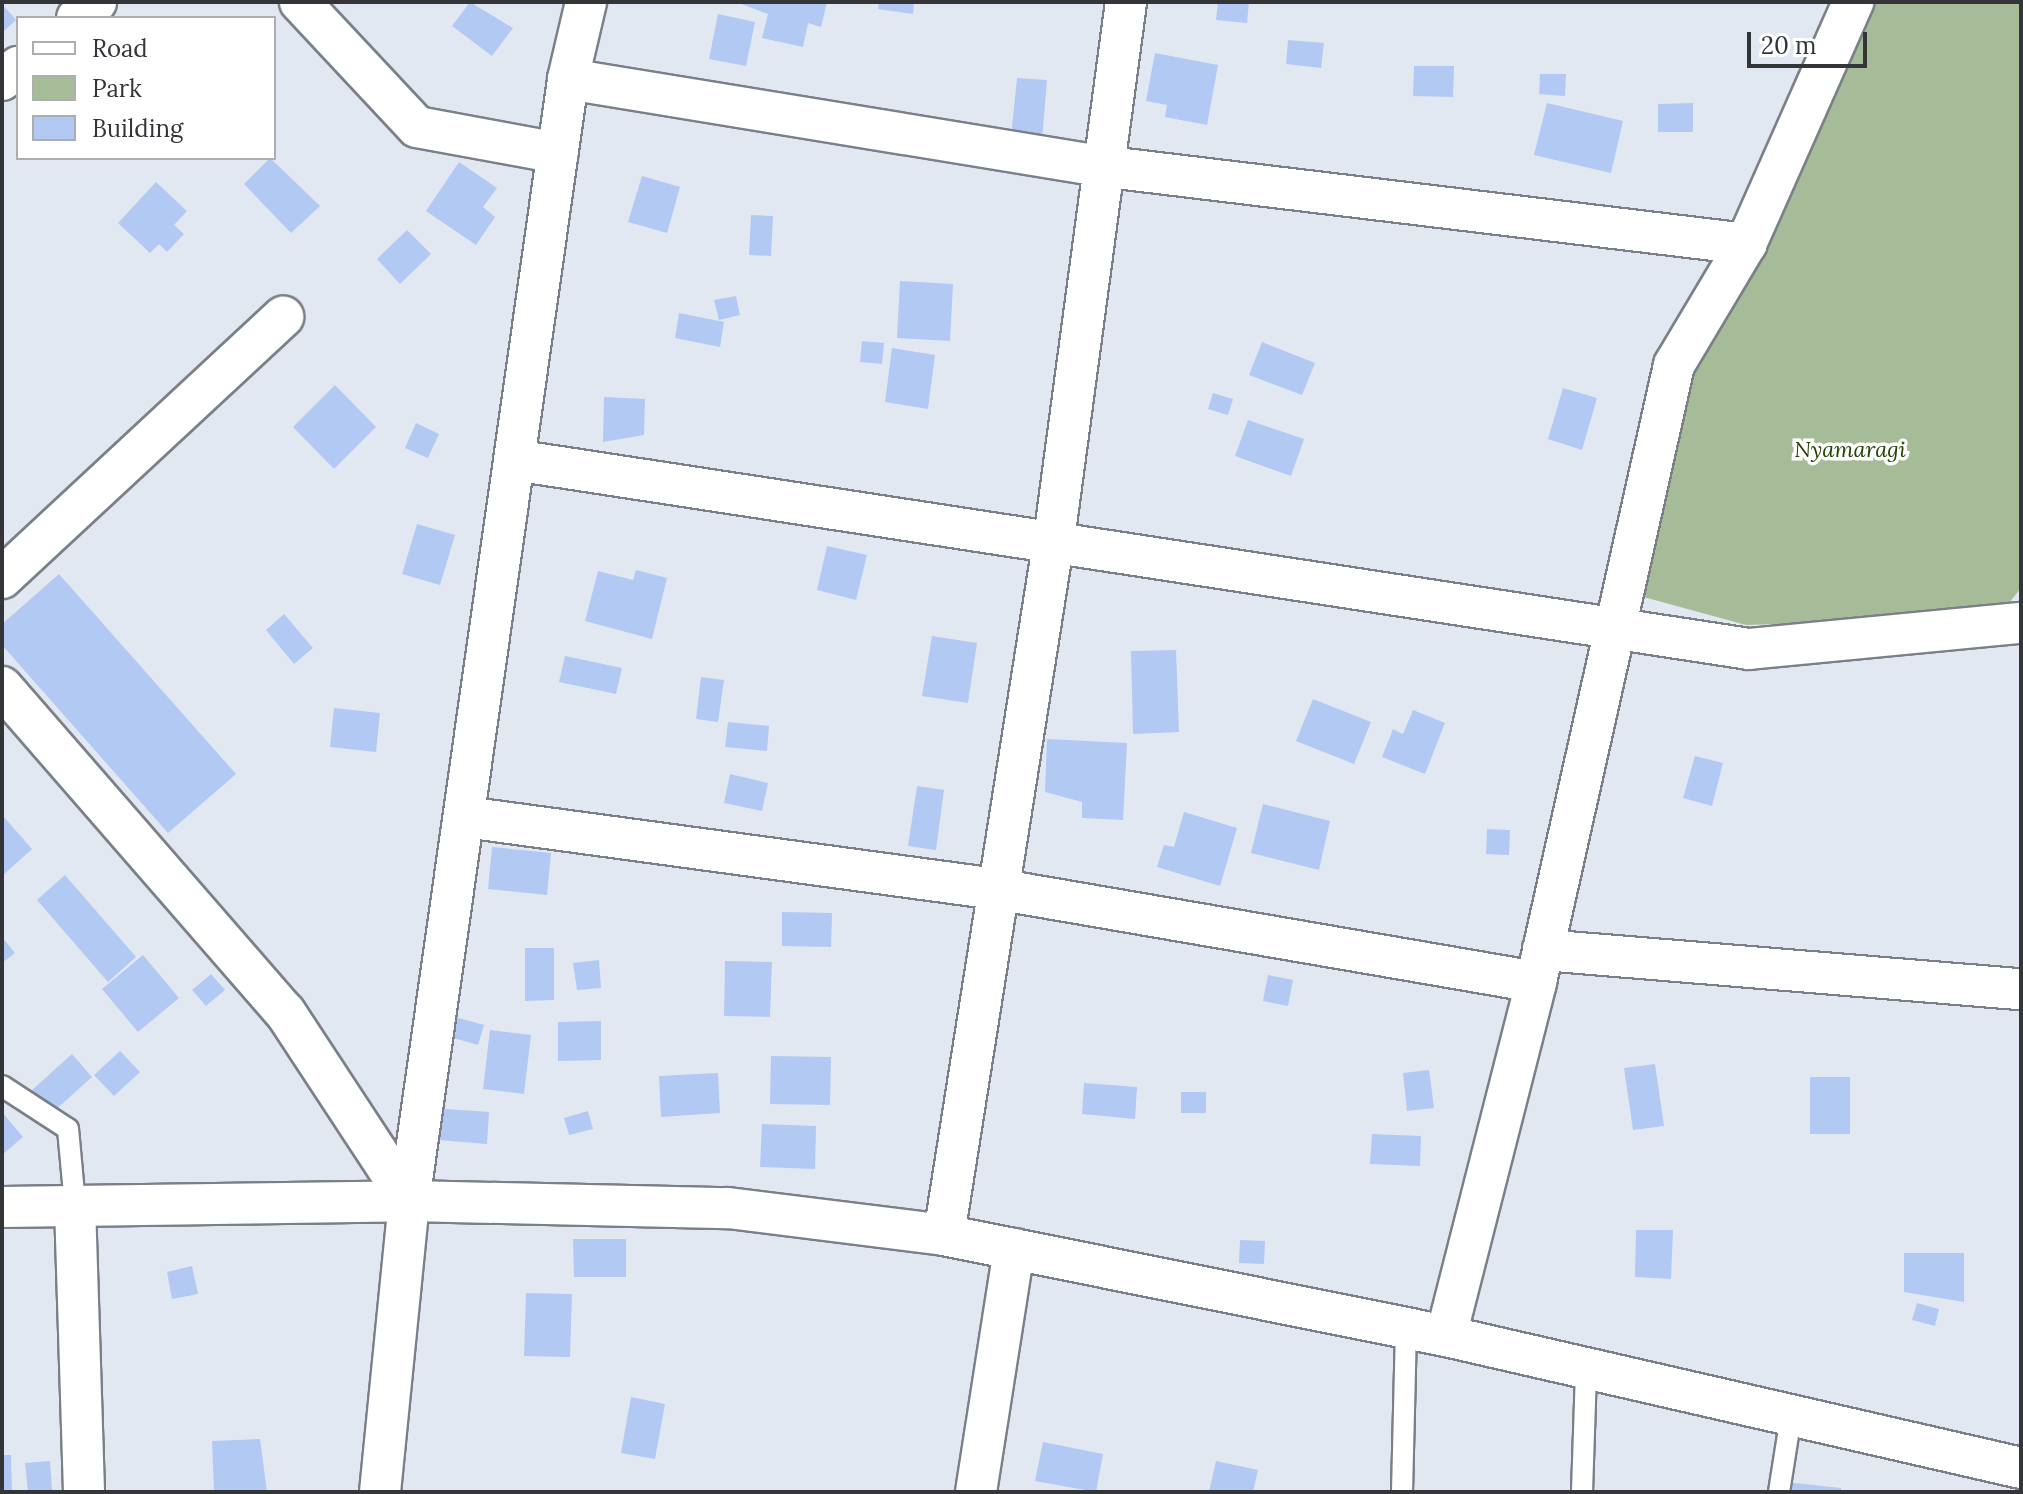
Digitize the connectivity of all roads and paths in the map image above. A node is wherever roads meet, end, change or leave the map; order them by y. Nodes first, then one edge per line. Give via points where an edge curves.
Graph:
1 (96, 2) edge
2 (300, 2) edge
3 (586, 2) edge
4 (1126, 2) edge
5 (1853, 2) edge
6 (79, 16) edge
7 (568, 79) junction
8 (558, 153) junction
9 (1100, 166) junction
10 (1746, 244) junction
11 (283, 317) dead end
12 (514, 460) junction
13 (1054, 539) junction
14 (2, 578) edge
15 (2021, 623) edge
16 (1612, 629) junction
17 (2, 687) edge
18 (465, 817) junction
19 (996, 889) junction
20 (1539, 966) junction
21 (2021, 989) edge
22 (2, 1086) edge
23 (409, 1201) junction
24 (75, 1205) junction
25 (2, 1207) edge
26 (944, 1235) junction
27 (1014, 1249) junction
28 (1406, 1329) junction
29 (1446, 1336) junction
30 (1586, 1369) junction
31 (1791, 1416) junction
32 (2021, 1457) edge
33 (84, 1492) edge
34 (380, 1492) edge
35 (976, 1492) edge
36 (1402, 1492) edge
37 (1582, 1492) edge
38 (1779, 1492) edge

1 - 6 street
2 - 8 street via 417,127
3 - 7 street
4 - 9 street
5 - 10 street
7 - 8 street
7 - 9 street
8 - 12 street
9 - 10 street
9 - 13 street
10 - 16 street via 1674,365
11 - 14 street
12 - 13 street
12 - 18 street
13 - 16 street
13 - 19 street
15 - 16 street via 1749,649
16 - 20 street
17 - 23 street via 285,1012
18 - 19 street
18 - 23 street
19 - 20 street
19 - 26 street
20 - 21 street
20 - 29 street
22 - 24 lane via 68,1129
23 - 24 street
23 - 26 street via 728,1208
23 - 34 street
24 - 25 street
24 - 33 street
26 - 27 street
27 - 28 street
27 - 35 street
28 - 29 street
28 - 36 lane
29 - 30 street
30 - 31 street
30 - 37 lane
31 - 32 street
31 - 38 lane

